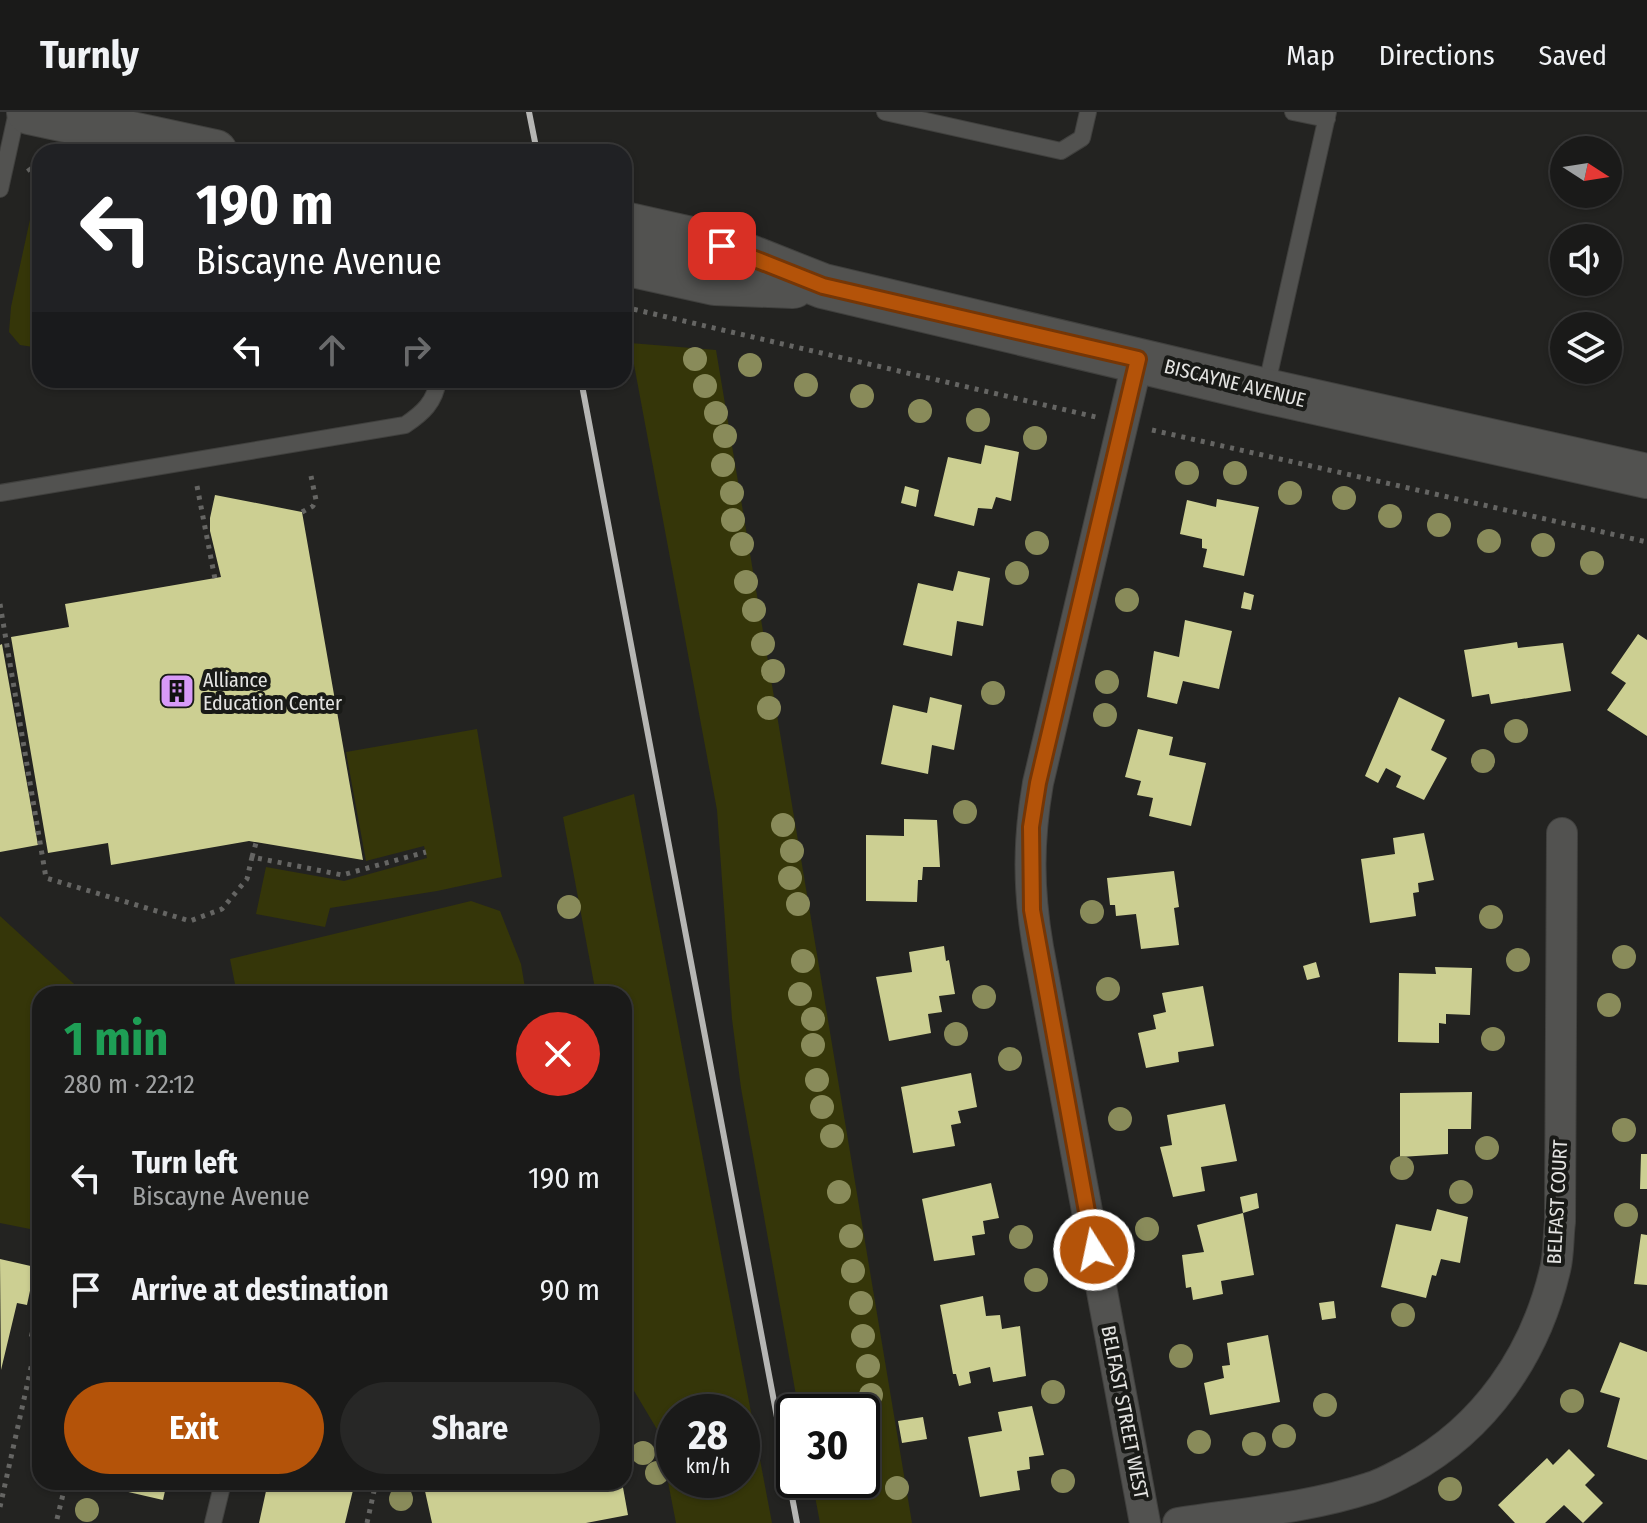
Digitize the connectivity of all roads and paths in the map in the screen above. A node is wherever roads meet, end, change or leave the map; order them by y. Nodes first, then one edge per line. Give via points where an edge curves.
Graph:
1 (17, 112) edge
2 (29, 112) edge
3 (885, 112) edge
4 (1088, 112) edge
5 (1293, 112) edge
6 (1327, 116) edge
7 (178, 144) edge
8 (0, 189) edge
9 (632, 226) edge
10 (632, 265) edge
11 (823, 286) junction
12 (1138, 359) junction
13 (436, 388) edge
14 (1266, 391) junction
15 (311, 476) dead end
16 (1647, 476) edge
17 (197, 486) dead end
18 (0, 493) edge
19 (302, 512) dead end
20 (215, 579) dead end
21 (0, 604) edge
22 (1562, 833) dead end
23 (256, 843) dead end
24 (426, 852) dead end
25 (252, 857) junction
26 (26, 1333) dead end
27 (32, 1334) edge
28 (32, 1363) edge
29 (64, 1490) edge
30 (221, 1490) edge
31 (374, 1490) edge
32 (0, 1507) edge
33 (57, 1519) dead end
34 (213, 1523) edge
35 (367, 1523) edge
36 (1145, 1523) edge
37 (1178, 1523) edge

1 - 8 lane
2 - 7 street
3 - 4 lane via 1061,151 1082,138
5 - 6 lane
6 - 14 lane
9 - 11 street, BISCAYNE AVENUE via 722,246
10 - 11 street, BISCAYNE AVENUE via 715,283
11 - 12 street, BISCAYNE AVENUE
12 - 14 street, BISCAYNE AVENUE
12 - 36 street, BELFAST STREET WEST via 1038,783 1029,868 1038,947
13 - 18 lane via 432,401 405,425
14 - 16 street, BISCAYNE AVENUE
15 - 19 path via 316,500
17 - 20 path
21 - 25 path via 46,878 190,921 222,909 247,879
22 - 37 street, BELFAST COURT via 1556,1268 1536,1328 1507,1383 1474,1422 1439,1451 1373,1487 1324,1501
23 - 25 path
24 - 25 path via 342,875
26 - 27 path
28 - 32 path
29 - 33 path
30 - 34 lane
31 - 35 path

